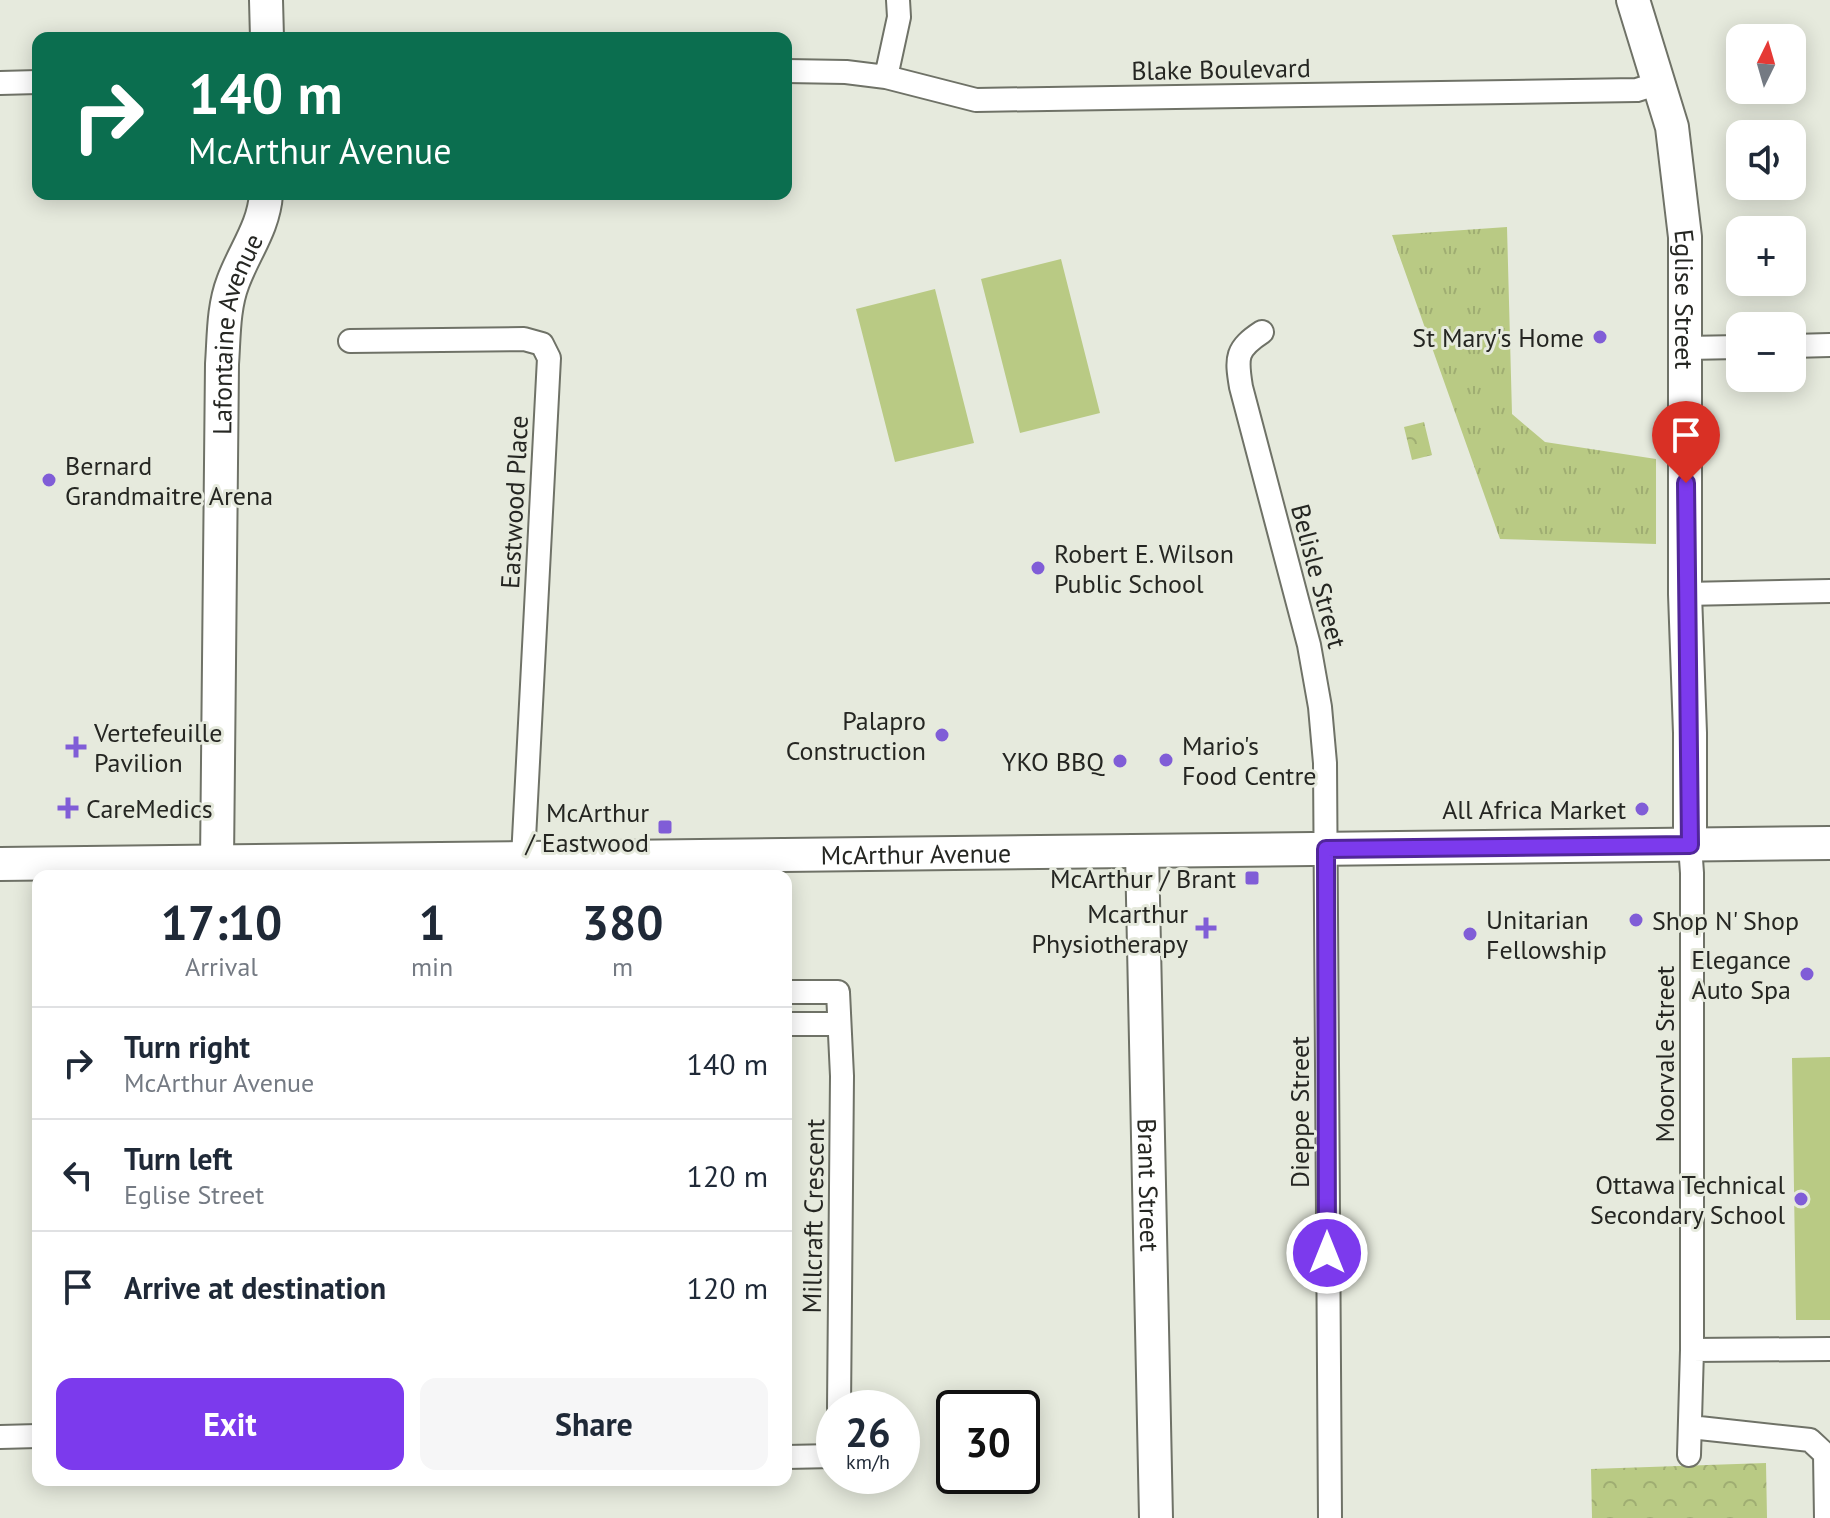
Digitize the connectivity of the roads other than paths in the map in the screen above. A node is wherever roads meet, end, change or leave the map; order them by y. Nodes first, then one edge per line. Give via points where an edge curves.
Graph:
1 (266, 0) edge
2 (898, 0) edge
3 (1633, 0) edge
4 (267, 32) edge
5 (792, 71) edge
6 (886, 77) junction
7 (32, 82) edge
8 (0, 83) edge
9 (1659, 83) junction
10 (265, 200) edge
11 (1262, 332) dead end
12 (350, 341) dead end
13 (1830, 345) edge
14 (1806, 346) edge
15 (1726, 347) edge
16 (1686, 348) junction
17 (1830, 591) edge
18 (1685, 594) junction
19 (1830, 843) edge
20 (1690, 845) junction
21 (1326, 849) junction
22 (1142, 851) junction
23 (523, 858) junction
24 (217, 862) junction
25 (0, 864) edge
26 (606, 867) edge
27 (81, 869) edge
28 (792, 992) edge
29 (792, 1024) edge
30 (839, 1024) junction
31 (1830, 1349) edge
32 (1692, 1350) junction
33 (839, 1390) edge
34 (1690, 1427) junction
35 (32, 1436) edge
36 (0, 1437) edge
37 (1689, 1455) dead end
38 (816, 1456) edge
39 (792, 1457) edge
40 (1156, 1518) edge
41 (1330, 1518) edge
42 (1826, 1518) edge

1 - 4 street
2 - 6 street
3 - 9 street, Eglise Street
5 - 6 street, Blake Boulevard
6 - 9 street, Blake Boulevard via 976,100 1637,90
7 - 8 street
9 - 16 street, Eglise Street via 1679,175
10 - 24 street, Lafontaine Avenue via 260,227 233,282 222,364
11 - 21 street, Belisle Street via 1239,351 1238,371 1314,665 1325,763
12 - 23 street, Eastwood Place via 524,339 542,344 549,358
13 - 14 street
15 - 16 street
16 - 18 street, Eglise Street
17 - 18 street
18 - 20 street, Eglise Street
19 - 20 street, McArthur Avenue
20 - 21 street, McArthur Avenue
20 - 32 street, Moorvale Street
21 - 22 street, McArthur Avenue
21 - 41 street, Dieppe Street
22 - 26 street, McArthur Avenue
22 - 40 street, Brant Street
23 - 24 street, McArthur Avenue
23 - 26 street, McArthur Avenue
24 - 27 street, McArthur Avenue
25 - 27 street, McArthur Avenue
28 - 30 street, Millcraft Crescent via 838,992
29 - 30 street
30 - 33 street, Millcraft Crescent
31 - 32 street
32 - 34 street, Moorvale Street
34 - 37 street, Moorvale Street
34 - 42 street via 1810,1440 1825,1454
35 - 36 street
38 - 39 street

